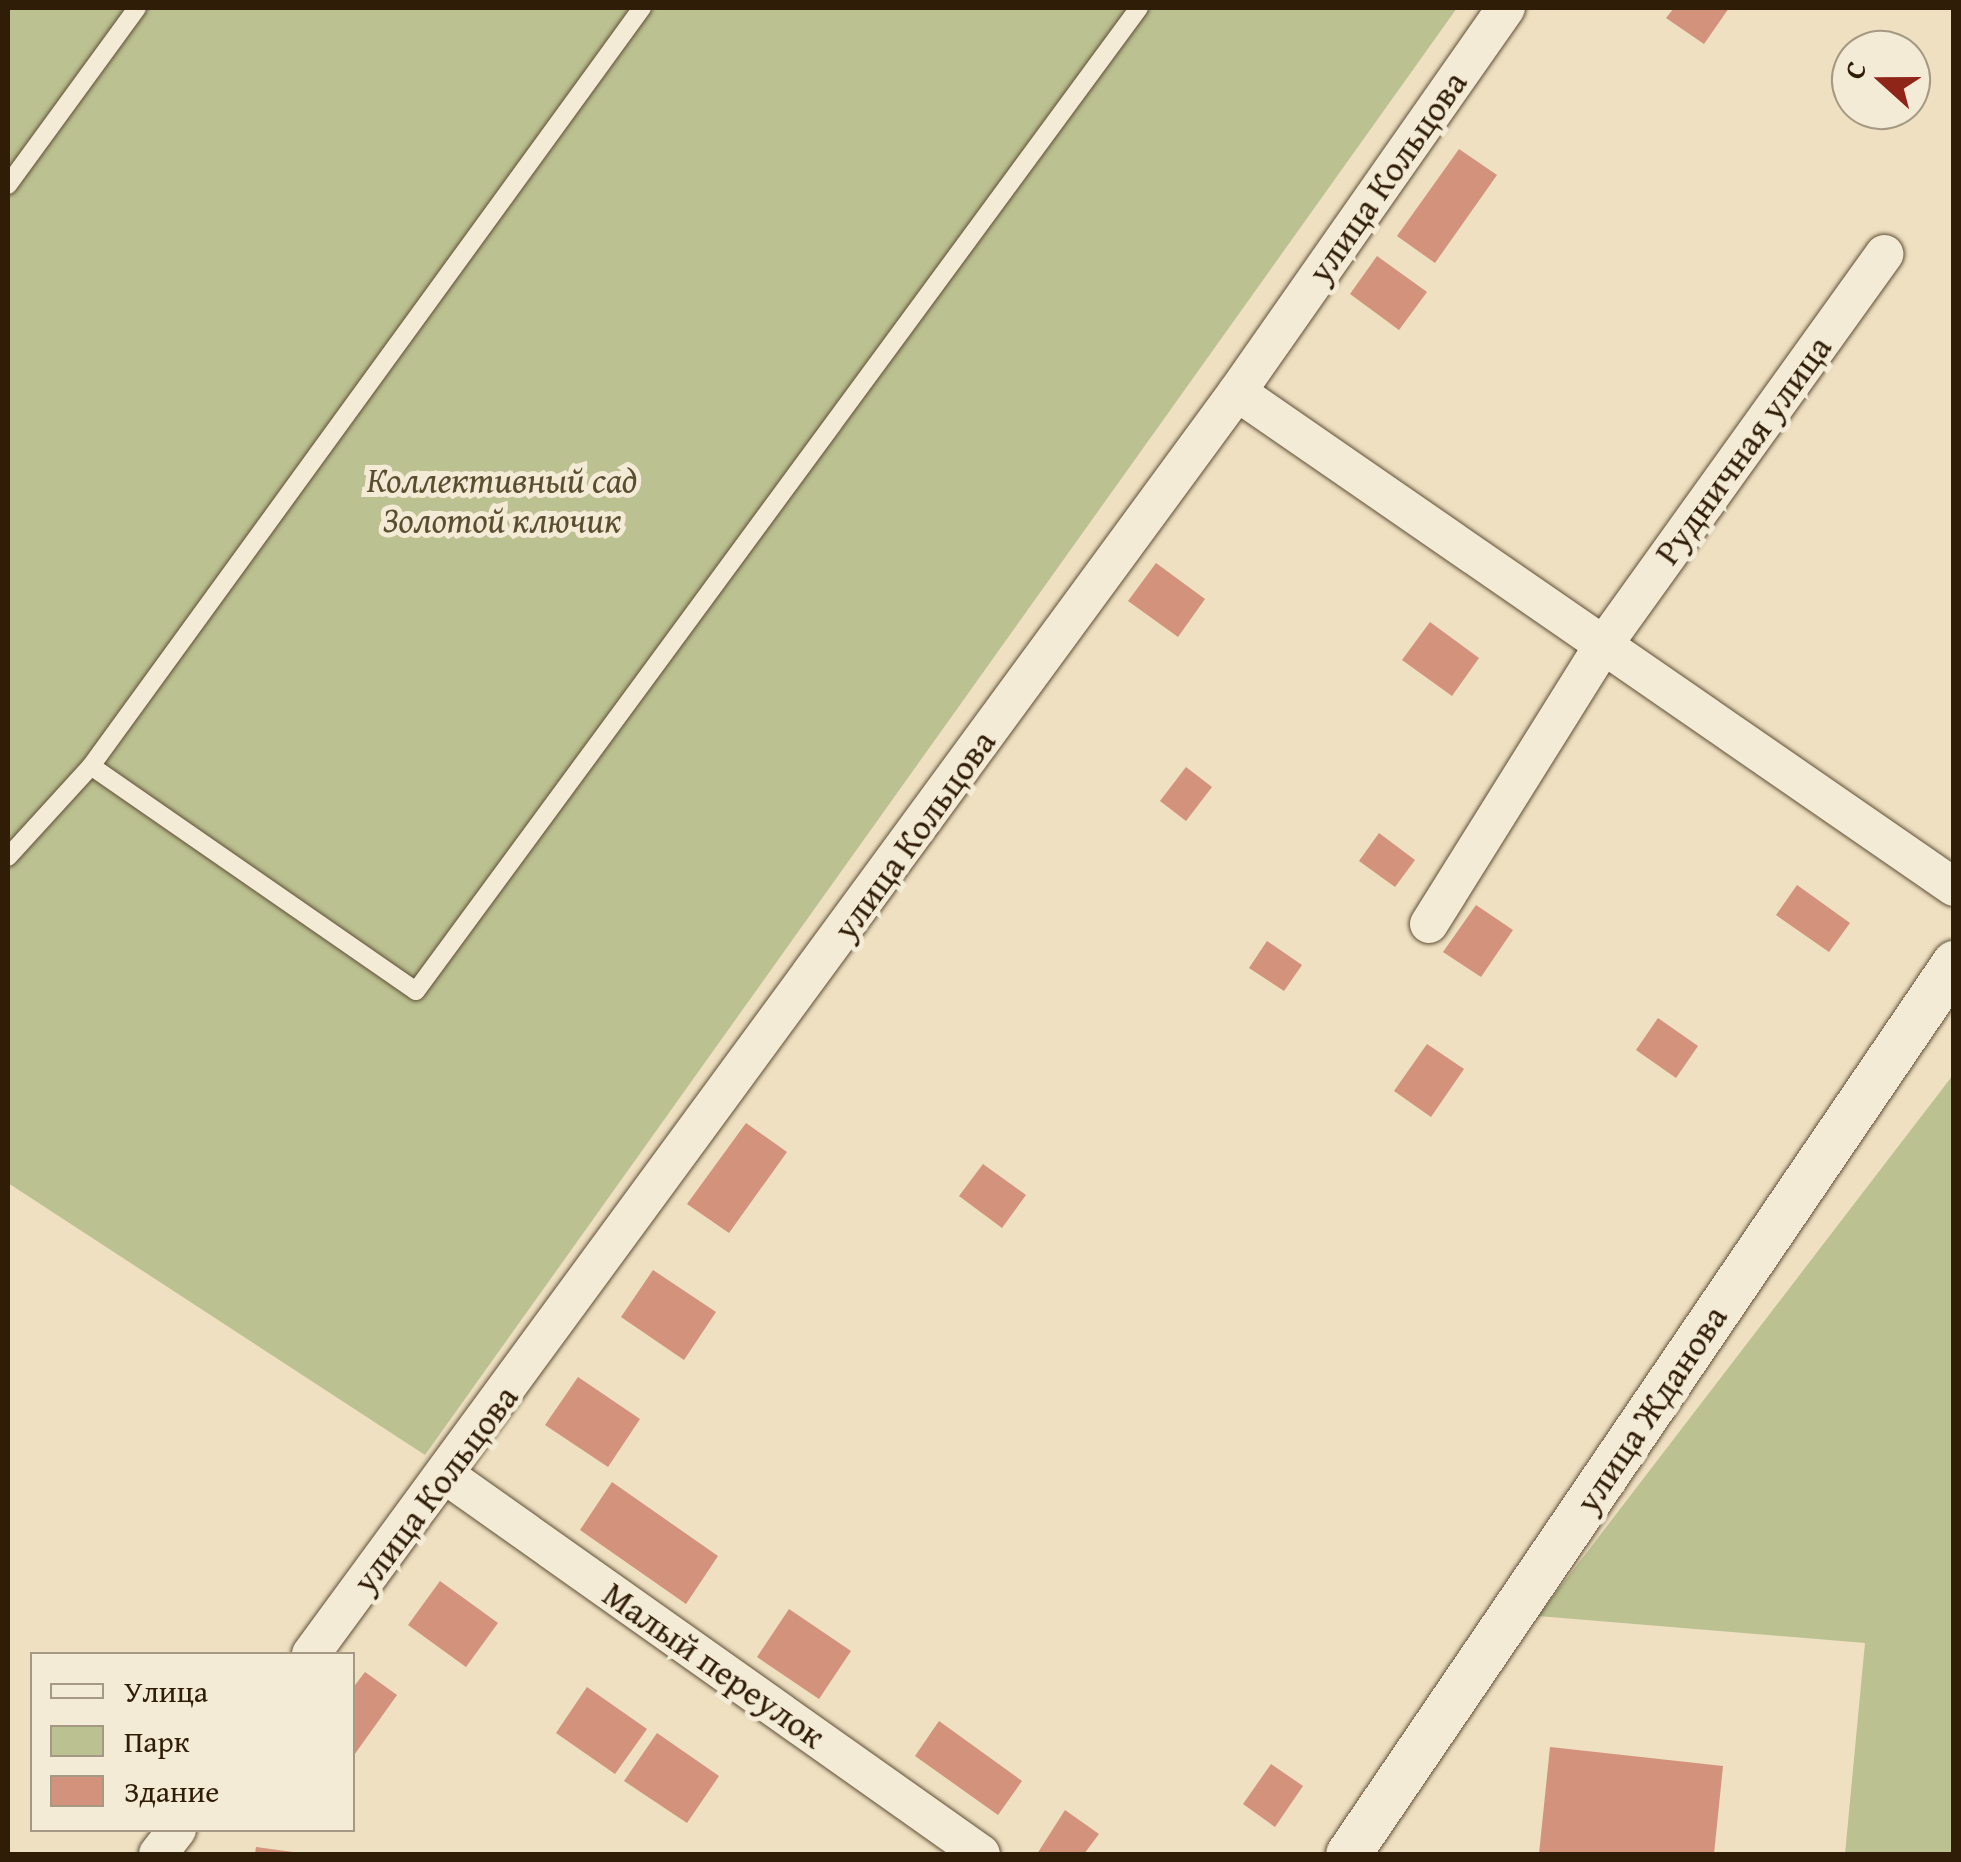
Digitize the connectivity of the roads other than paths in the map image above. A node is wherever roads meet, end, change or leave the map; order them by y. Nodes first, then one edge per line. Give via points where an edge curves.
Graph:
1 (137, 8) edge
2 (642, 8) edge
3 (1139, 8) edge
4 (1506, 8) edge
5 (8, 185) edge
6 (1884, 254) dead end
7 (1236, 392) junction
8 (1602, 646) junction
9 (91, 766) junction
10 (8, 857) edge
11 (1954, 887) edge
12 (1429, 924) dead end
13 (1954, 963) edge
14 (447, 1476) junction
15 (313, 1652) edge
16 (175, 1832) edge
17 (158, 1854) edge
18 (981, 1854) edge
19 (1348, 1854) edge

1 - 5 lane
2 - 9 lane
3 - 9 lane via 416,991
4 - 7 street, улица Кольцова
6 - 8 street, Рудничная улица
7 - 8 street
7 - 14 street, улица Кольцова
8 - 11 street
8 - 12 street, Рудничная улица
9 - 10 lane
13 - 19 street, улица Жданова
14 - 15 street, улица Кольцова
14 - 18 street, Малый переулок
16 - 17 street

